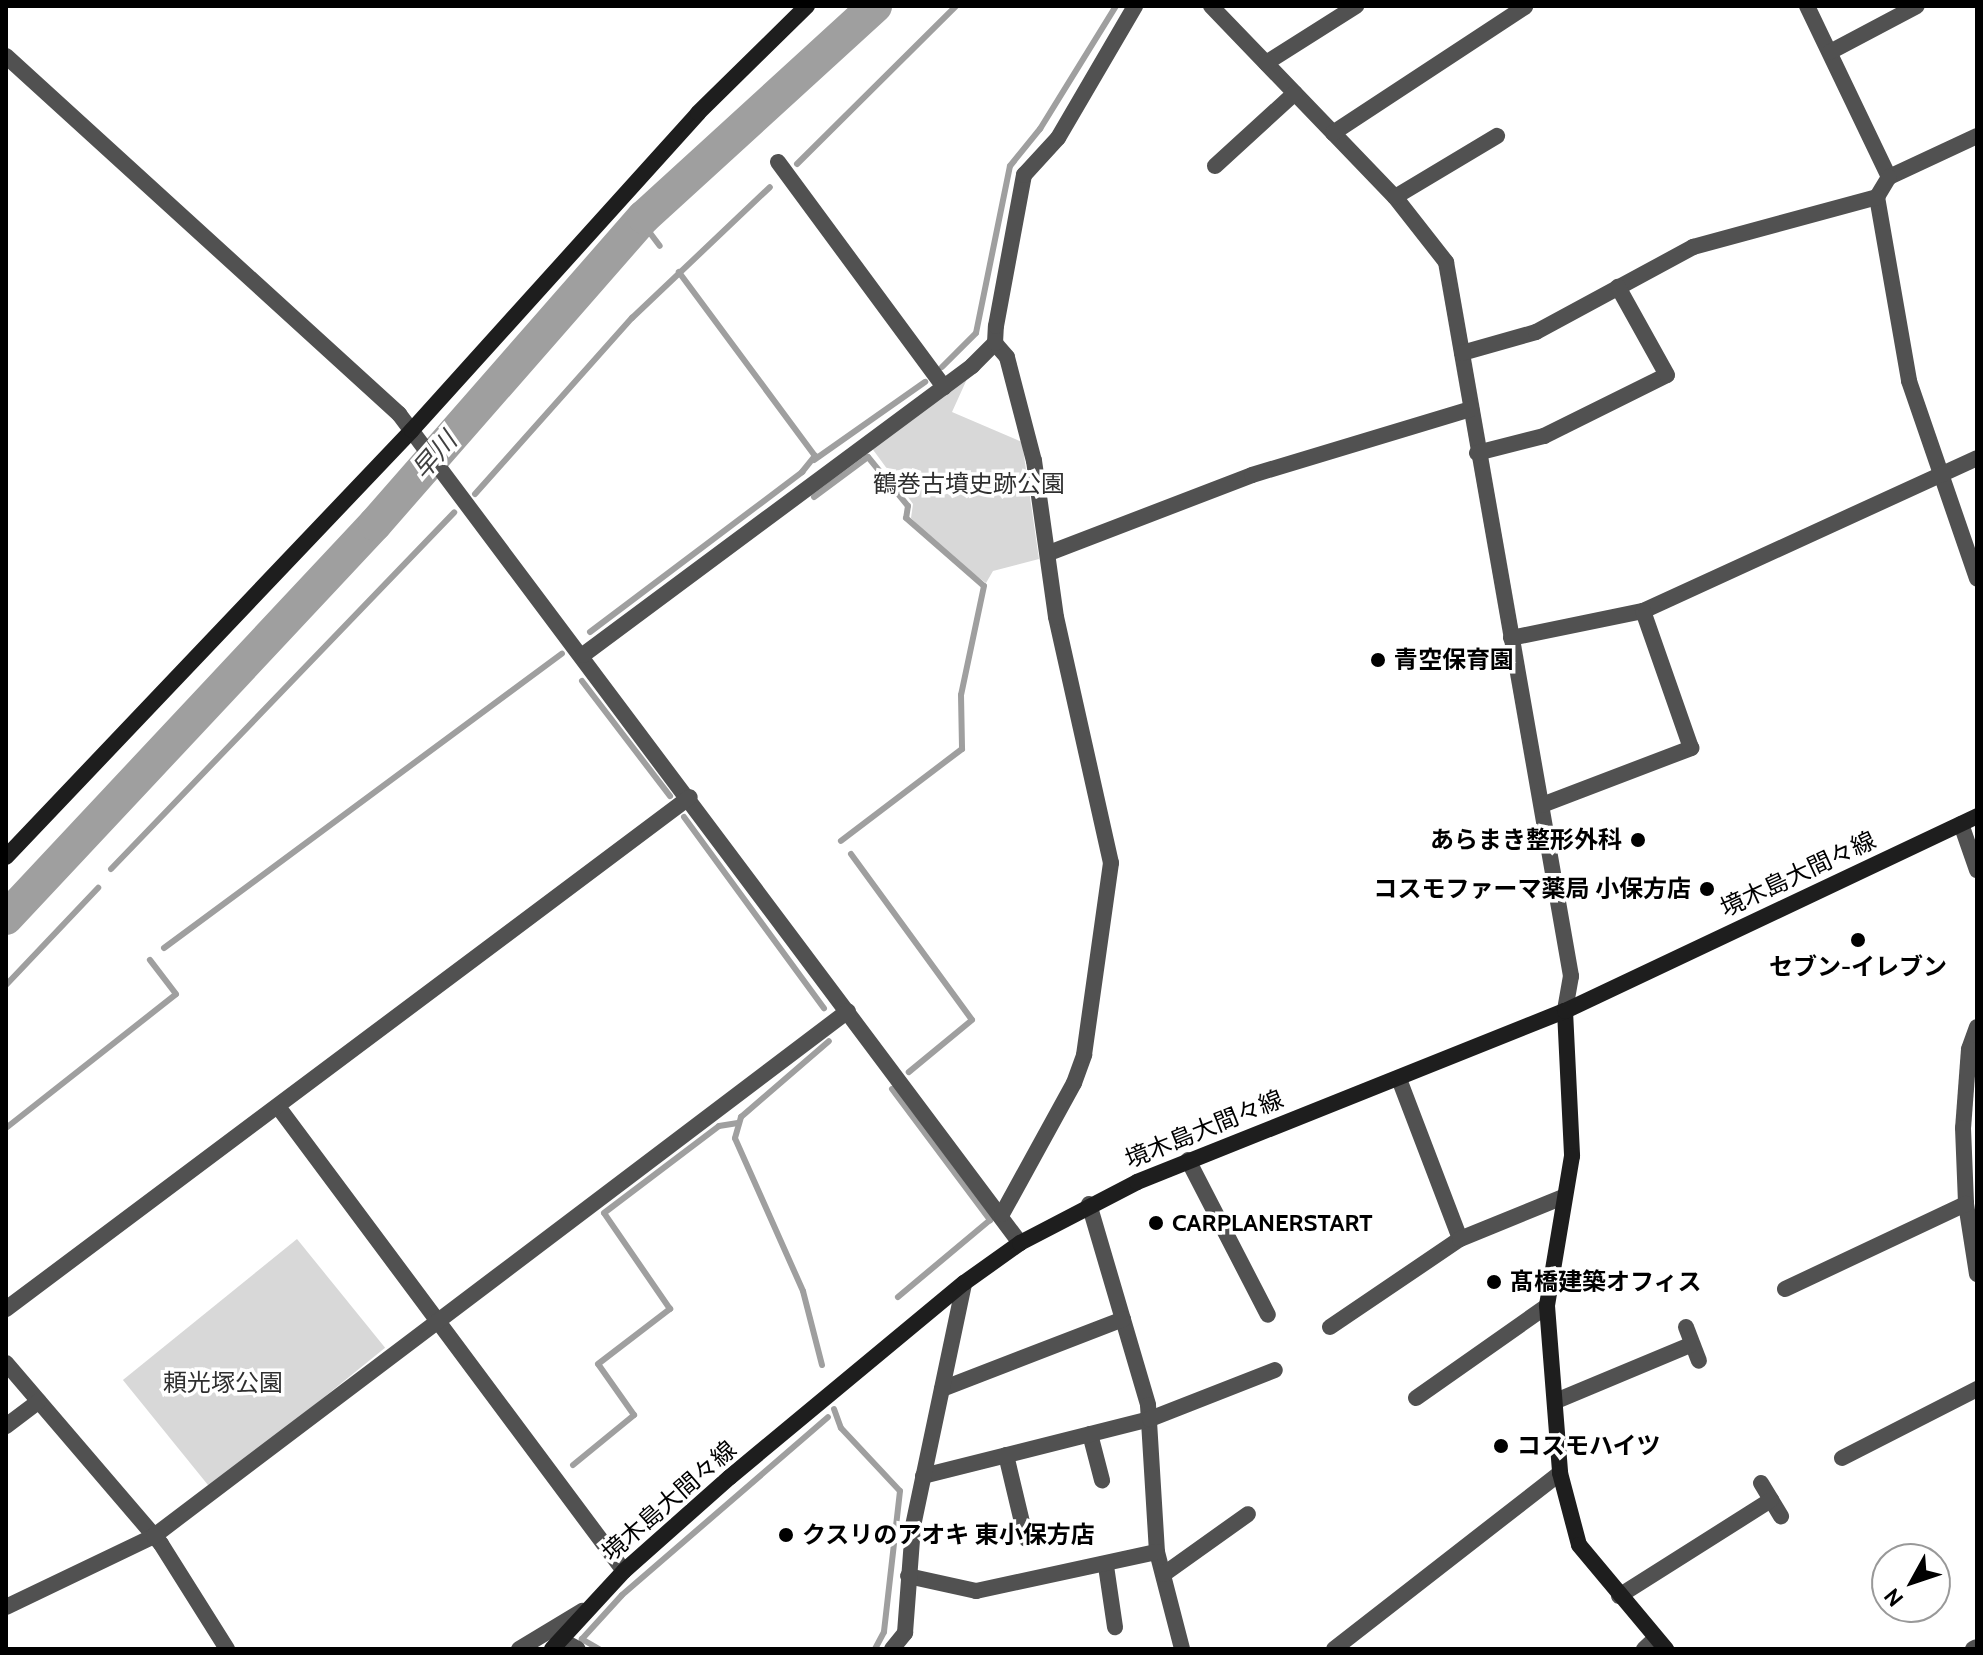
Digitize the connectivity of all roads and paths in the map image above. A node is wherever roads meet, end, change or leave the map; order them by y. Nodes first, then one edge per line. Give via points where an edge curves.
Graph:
1 (807, 6) edge
2 (1135, 6) edge
3 (1211, 6) edge
4 (1356, 6) edge
5 (1807, 6) edge
6 (1917, 6) edge
7 (1525, 7) edge
8 (1830, 52) junction
9 (1266, 63) junction
10 (9, 64) edge
11 (1295, 93) junction
12 (1333, 133) junction
13 (1497, 136) dead end
14 (1977, 136) edge
15 (778, 162) dead end
16 (1215, 166) dead end
17 (1889, 177) junction
18 (1395, 197) junction
19 (1877, 197) junction
20 (1618, 287) junction
21 (995, 343) junction
22 (1462, 353) junction
23 (944, 387) junction
24 (1471, 409) junction
25 (414, 434) junction
26 (1477, 453) junction
27 (1977, 458) edge
28 (1941, 477) junction
29 (1049, 553) junction
30 (1977, 579) edge
31 (1643, 611) junction
32 (1511, 638) junction
33 (583, 655) junction
34 (690, 797) junction
35 (1542, 805) junction
36 (1977, 816) edge
37 (1961, 824) junction
38 (6, 857) edge
39 (1977, 870) edge
40 (848, 1011) junction
41 (1565, 1011) junction
42 (1977, 1027) edge
43 (1399, 1079) junction
44 (279, 1108) junction
45 (1188, 1160) junction
46 (1563, 1197) junction
47 (1089, 1204) junction
48 (1966, 1204) junction
49 (1002, 1214) junction
50 (1460, 1239) junction
51 (1020, 1243) junction
52 (1977, 1271) edge
53 (964, 1283) junction
54 (1785, 1289) dead end
55 (1547, 1306) junction
56 (6, 1309) edge
57 (1268, 1315) dead end
58 (1123, 1319) junction
59 (438, 1320) junction
60 (1330, 1327) dead end
61 (1686, 1327) dead end
62 (1692, 1344) junction
63 (1699, 1361) dead end
64 (6, 1363) edge
65 (1275, 1370) dead end
66 (942, 1389) junction
67 (1977, 1389) edge
68 (1416, 1398) dead end
69 (39, 1401) junction
70 (1556, 1401) junction
71 (1150, 1419) junction
72 (6, 1426) edge
73 (1090, 1434) junction
74 (1006, 1455) junction
75 (1842, 1458) dead end
76 (1560, 1473) junction
77 (923, 1476) junction
78 (1102, 1480) dead end
79 (1761, 1483) dead end
80 (1771, 1500) junction
81 (1248, 1514) dead end
82 (1781, 1516) dead end
83 (154, 1536) junction
84 (1026, 1539) dead end
85 (1157, 1552) junction
86 (1106, 1566) junction
87 (624, 1571) junction
88 (1164, 1574) junction
89 (908, 1576) junction
90 (1619, 1596) junction
91 (6, 1607) edge
92 (585, 1609) junction
93 (1115, 1627) dead end
94 (906, 1641) edge
95 (555, 1644) edge
96 (1655, 1645) edge
97 (227, 1649) edge
98 (519, 1649) edge
99 (578, 1649) edge
100 (892, 1649) edge
101 (1182, 1649) edge
102 (1334, 1649) edge

1 - 25 street via 698,113
2 - 21 street via 1058,138 1024,175
3 - 9 street
4 - 9 street
5 - 8 street
6 - 8 street
7 - 12 street
8 - 17 street
9 - 11 street
10 - 25 street
11 - 12 street
11 - 16 street
12 - 18 street
13 - 18 street
14 - 17 street
15 - 23 street
17 - 19 street
18 - 22 street via 1446,262
19 - 20 street via 1693,247
19 - 28 street via 1909,381
20 - 22 street via 1536,332
20 - 26 street via 1667,375 1544,436
21 - 23 street
21 - 29 street via 1007,357 1034,461
22 - 24 street
23 - 33 street
24 - 26 street
24 - 29 street via 1252,475
25 - 33 street
25 - 38 street
26 - 32 street
27 - 28 street
28 - 30 street
28 - 31 street
29 - 49 street via 1056,617 1111,863 1110,887 1084,1055
31 - 32 street
31 - 35 street via 1691,748
32 - 35 street
33 - 34 street
34 - 40 street
34 - 44 street
35 - 41 street via 1571,976
36 - 37 street, 境木島大間々線
37 - 39 street
37 - 41 street, 境木島大間々線
40 - 49 street
40 - 59 street
41 - 43 street, 境木島大間々線
41 - 46 street via 1572,1156
42 - 48 street via 1964,1095
43 - 45 street, 境木島大間々線
43 - 50 street
44 - 56 street
44 - 59 street
45 - 47 street, 境木島大間々線
45 - 57 street
46 - 50 street
46 - 55 street
47 - 51 street, 境木島大間々線
47 - 58 street
48 - 52 street
48 - 54 street
49 - 51 street
50 - 60 street
51 - 53 street, 境木島大間々線
53 - 66 street
53 - 87 street, 境木島大間々線
55 - 68 street
55 - 70 street
58 - 66 street
58 - 71 street
59 - 83 street
59 - 87 street
61 - 62 street
62 - 63 street
62 - 70 street
64 - 69 street
65 - 71 street
66 - 77 street
67 - 75 street
69 - 72 street
69 - 83 street
70 - 76 street
71 - 73 street
71 - 85 street
73 - 74 street
73 - 78 street
74 - 77 street
74 - 84 street
76 - 90 street via 1579,1545
76 - 102 street
77 - 89 street
79 - 80 street
80 - 82 street
80 - 90 street
81 - 88 street
83 - 91 street
83 - 97 street
85 - 86 street
85 - 88 street
86 - 89 street via 976,1591
86 - 93 street
87 - 92 street, 境木島大間々線
88 - 101 street
89 - 94 street
90 - 96 street
92 - 95 street, 境木島大間々線
92 - 98 street
94 - 100 street
95 - 99 street

